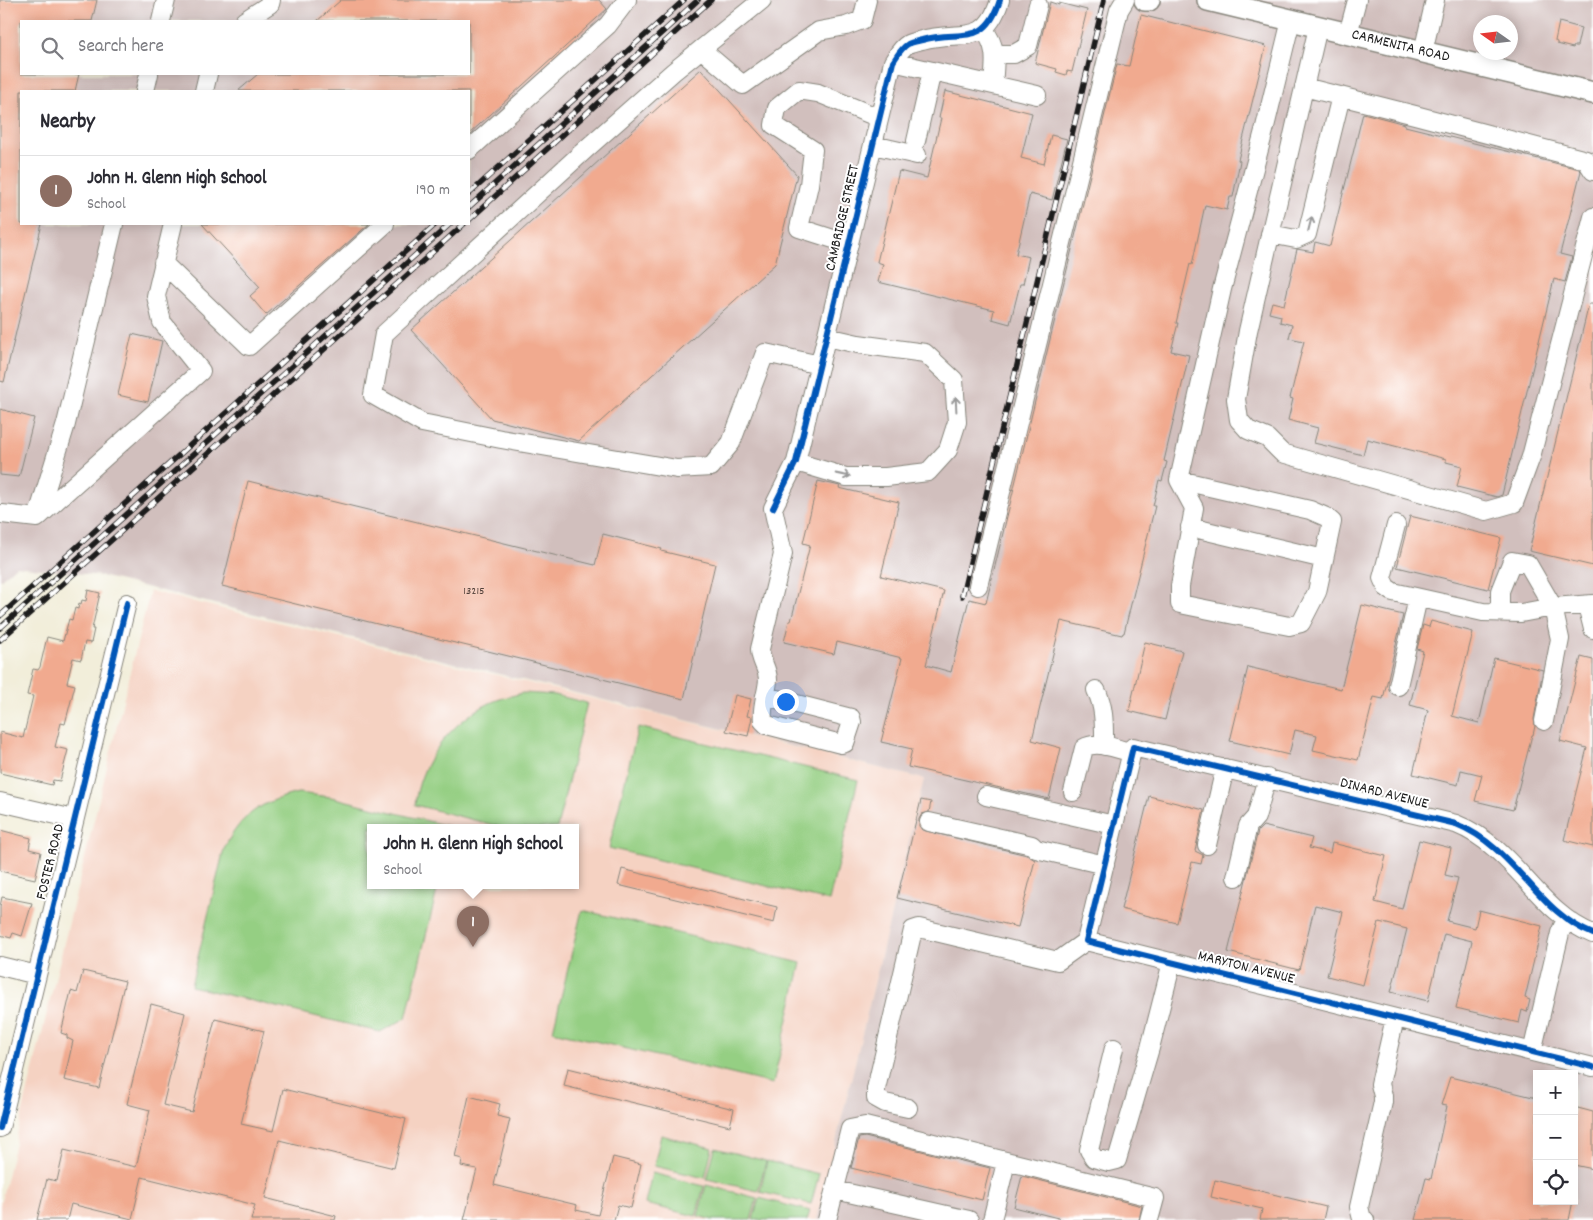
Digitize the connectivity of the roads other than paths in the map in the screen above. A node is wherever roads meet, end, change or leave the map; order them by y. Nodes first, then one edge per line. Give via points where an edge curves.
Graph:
1 (166, 0) edge
2 (627, 0) edge
3 (762, 0) edge
4 (867, 0) edge
5 (1000, 0) edge
6 (1125, 0) edge
7 (1145, 0) edge
8 (1149, 0) edge
9 (1208, 0) edge
10 (1357, 0) edge
11 (1435, 0) edge
12 (271, 1) edge
13 (1038, 5) dead end
14 (161, 20) edge
15 (245, 20) edge
16 (1291, 20) junction
17 (1318, 27) junction
18 (983, 29) junction
19 (1348, 34) junction
20 (701, 50) junction
21 (1423, 52) junction
22 (995, 54) junction
23 (893, 62) junction
24 (932, 70) junction
25 (149, 75) edge
26 (208, 75) edge
27 (993, 84) junction
28 (1304, 87) junction
29 (145, 90) edge
30 (204, 90) edge
31 (1593, 93) edge
32 (1037, 95) dead end
33 (1341, 96) junction
34 (880, 118) junction
35 (873, 144) junction
36 (470, 149) edge
37 (1593, 172) edge
38 (1593, 217) edge
39 (114, 225) edge
40 (173, 225) edge
41 (384, 225) edge
42 (1270, 234) junction
43 (849, 244) junction
44 (164, 263) junction
45 (827, 337) junction
46 (820, 365) junction
47 (796, 462) junction
48 (1179, 480) junction
49 (1, 516) edge
50 (38, 518) junction
51 (1396, 525) dead end
52 (1190, 527) junction
53 (1324, 559) junction
54 (978, 586) dead end
55 (1418, 598) junction
56 (127, 603) dead end
57 (1590, 605) edge
58 (1553, 608) junction
59 (1500, 612) junction
60 (1593, 629) edge
61 (1398, 686) dead end
62 (1096, 690) dead end
63 (765, 696) junction
64 (1544, 721) dead end
65 (1104, 746) junction
66 (1133, 750) junction
67 (1225, 768) junction
68 (1267, 778) junction
69 (1073, 792) dead end
70 (986, 796) dead end
71 (0, 802) edge
72 (74, 819) junction
73 (929, 822) dead end
74 (1114, 826) junction
75 (1207, 845) dead end
76 (1105, 865) junction
77 (1236, 877) dead end
78 (1566, 919) junction
79 (1593, 934) edge
80 (1086, 941) junction
81 (1172, 962) junction
82 (0, 966) edge
83 (37, 975) junction
84 (1395, 1018) junction
85 (1114, 1048) dead end
86 (1532, 1052) junction
87 (1593, 1067) edge
88 (908, 1108) dead end
89 (0, 1128) edge
90 (1006, 1162) junction
91 (835, 1190) junction
92 (827, 1220) edge
93 (969, 1220) edge
94 (992, 1220) edge
95 (1149, 1220) edge
96 (1365, 1220) edge

1 - 14 street
2 - 36 street via 608,25
3 - 20 street
4 - 20 street via 862,20 819,31 743,84
5 - 18 street via 996,14
6 - 54 street via 1119,10 1088,132
7 - 8 main road
9 - 16 main road, CARMENITA ROAD
10 - 19 street
11 - 21 street
12 - 15 street
13 - 22 street via 1028,46 1014,54
16 - 17 main road, CARMENITA ROAD
16 - 48 street via 1222,289
17 - 19 main road, CARMENITA ROAD
17 - 28 street
18 - 22 street via 990,37
18 - 23 street, CAMBRIDGE STREET via 970,35 929,38 908,44
19 - 21 main road, CARMENITA ROAD
20 - 46 street via 586,148 384,334 373,396 422,423 677,469 711,467 732,443 765,354
21 - 31 main road, CARMENITA ROAD
22 - 27 street
23 - 24 street
23 - 34 street, CAMBRIDGE STREET
24 - 27 street
24 - 35 street via 916,148
25 - 29 street
26 - 30 street
27 - 32 street
28 - 33 street
28 - 42 street
33 - 37 street via 1586,160
42 -> 33 street via 1296,239 1307,234
34 - 35 street, CAMBRIDGE STREET
34 - 43 street via 818,93 799,90 777,108 774,125 813,150 799,228
35 - 43 street, CAMBRIDGE STREET
38 - 42 street via 1531,457 1514,503 1486,511 1282,453 1239,420 1236,399
39 - 50 street via 66,424
40 - 44 street
41 - 44 street via 249,346
43 - 45 street, CAMBRIDGE STREET
44 - 50 street via 156,296 162,322 201,371
45 - 46 street, CAMBRIDGE STREET
47 -> 45 street via 846,477 928,472 948,450 957,422 954,380 925,353
46 - 47 street, CAMBRIDGE STREET
47 - 63 street, CAMBRIDGE STREET via 773,508 783,554 760,649 760,658 767,668
48 - 52 street via 1194,508
48 - 53 street via 1310,510 1326,517 1332,522
49 - 50 street
51 - 55 street via 1382,578 1393,592
52 - 53 street
52 - 53 street via 1180,604 1289,626 1301,623 1317,592
55 - 59 street via 1483,612
55 - 61 street
56 - 72 street, FOSTER ROAD
57 - 58 street
57 - 60 street
58 - 59 street via 1521,613
58 - 59 street via 1528,564 1512,561 1500,591
58 - 64 street via 1560,639
62 - 65 street via 1104,716
63 - 63 street via 762,715 767,725 845,743 851,718
65 - 66 street, DINARD AVENUE
65 - 69 street via 1084,748
66 - 67 street, DINARD AVENUE
66 - 74 street
67 - 68 street, DINARD AVENUE
67 - 75 street
68 - 77 street via 1256,817 1248,826
68 - 78 street, DINARD AVENUE via 1470,830 1492,844
70 - 74 street
71 - 72 street
72 - 83 street, FOSTER ROAD
73 - 76 street
74 - 76 street
76 - 80 street
78 - 79 street, DINARD AVENUE
78 - 86 street
80 - 81 street, MARYTON AVENUE
80 - 88 street via 1058,961 918,928 913,930 876,1089 876,1098 884,1103
81 - 84 street, MARYTON AVENUE
81 - 85 street via 1117,1160 1108,1162 1094,1158 1089,1150
82 - 83 street
83 - 89 street, FOSTER ROAD
84 - 86 street, MARYTON AVENUE
84 - 96 street via 1380,1084 1383,1102 1359,1207
86 - 87 street, MARYTON AVENUE
90 - 91 street via 865,1126 850,1129
90 - 94 street
90 - 95 street via 1155,1198
91 - 92 street
91 - 93 street

